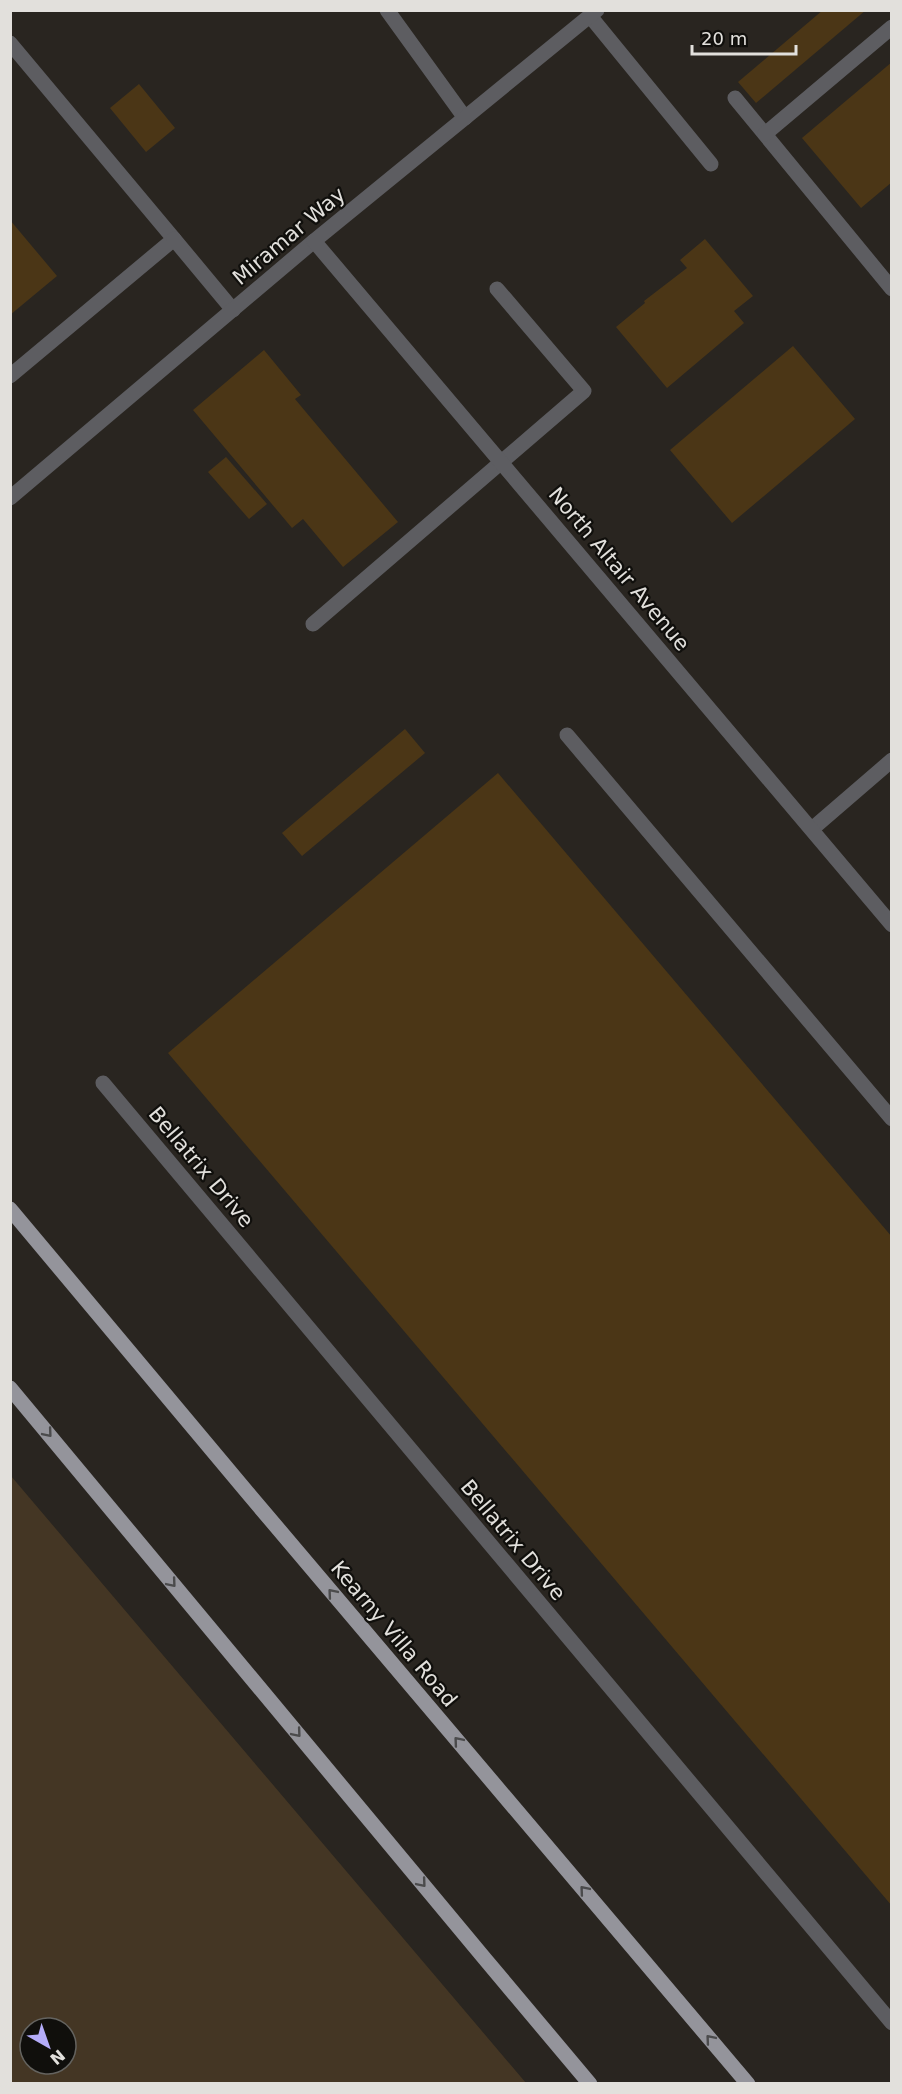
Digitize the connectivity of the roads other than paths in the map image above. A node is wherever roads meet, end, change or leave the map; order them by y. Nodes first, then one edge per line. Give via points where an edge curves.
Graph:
1 (387, 10) edge
2 (594, 13) edge
3 (891, 27) edge
4 (10, 43) edge
5 (735, 98) dead end
6 (465, 118) junction
7 (765, 134) junction
8 (711, 164) dead end
9 (174, 239) junction
10 (314, 241) junction
11 (496, 289) dead end
12 (891, 289) edge
13 (233, 310) junction
14 (10, 376) edge
15 (502, 462) junction
16 (10, 498) edge
17 (313, 624) dead end
18 (567, 735) dead end
19 (891, 760) edge
20 (812, 829) junction
21 (891, 925) edge
22 (103, 1083) dead end
23 (891, 1119) edge
24 (10, 1209) edge
25 (10, 1388) edge
26 (891, 2023) edge
27 (590, 2084) edge
28 (748, 2084) edge

1 - 6 street
2 - 6 street, Miramar Way
2 - 8 street
3 - 7 street
4 - 9 street
5 - 7 street
6 - 10 street, Miramar Way
7 - 12 street
9 - 13 street
9 - 14 street
10 - 13 street, Miramar Way
10 - 15 street, North Altair Avenue
11 - 15 street via 584,391
13 - 16 street, Miramar Way
15 - 17 street
15 - 20 street, North Altair Avenue
18 - 23 street
19 - 20 street
20 - 21 street, North Altair Avenue
22 - 26 street, Bellatrix Drive
28 -> 24 main road, Kearny Villa Road
25 -> 27 main road

